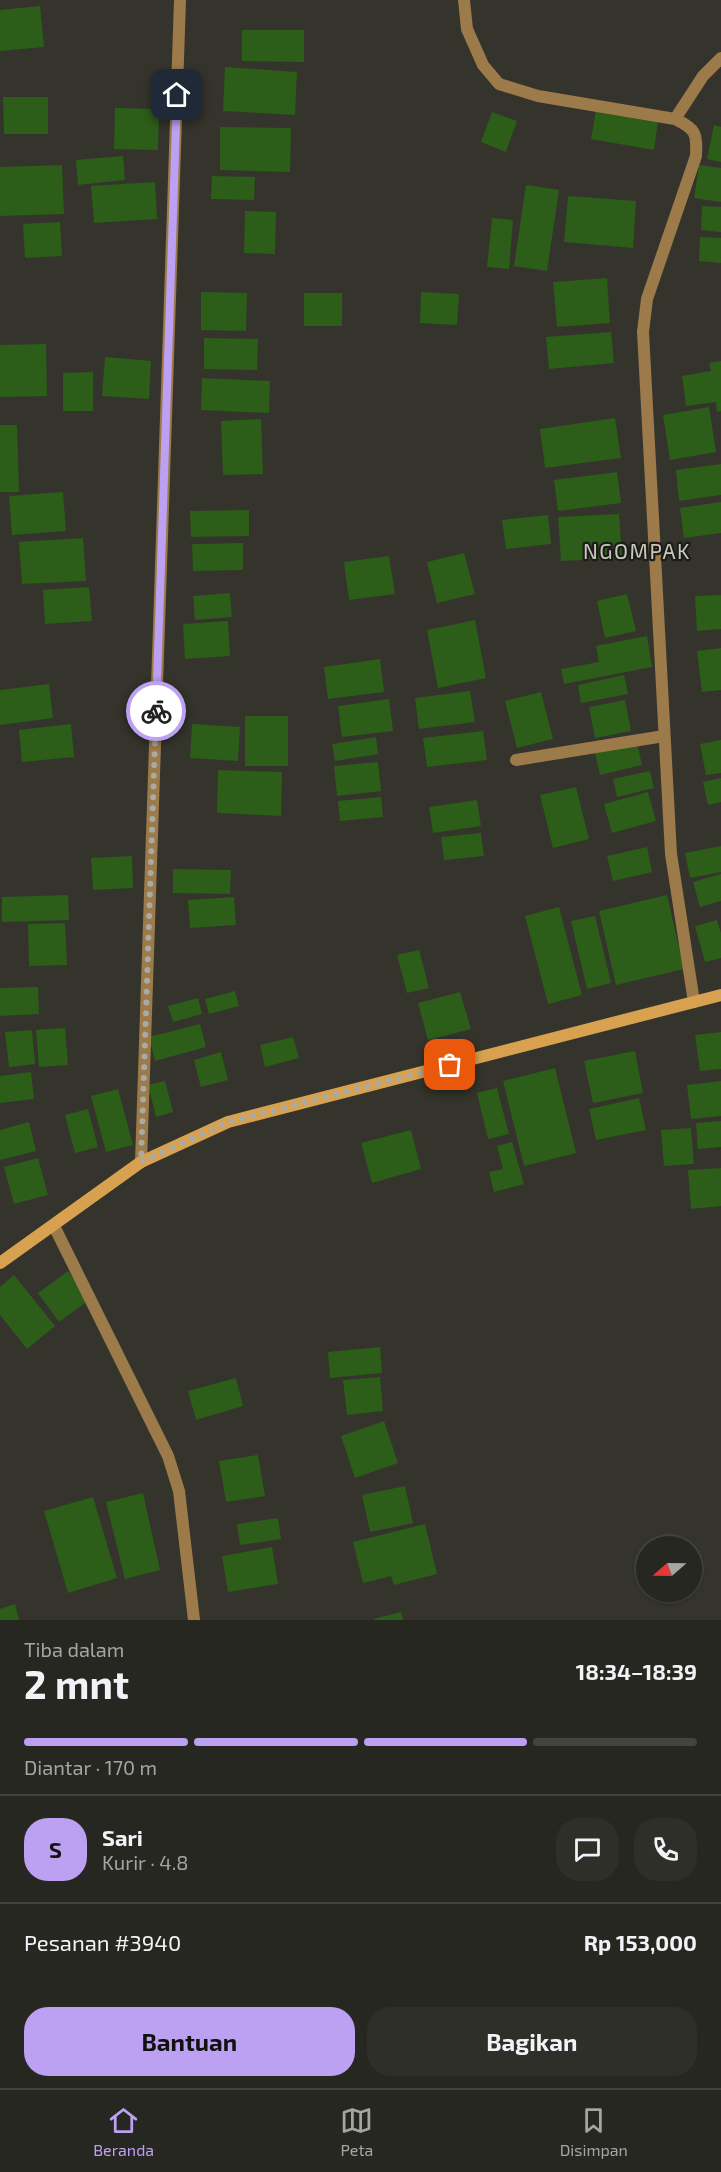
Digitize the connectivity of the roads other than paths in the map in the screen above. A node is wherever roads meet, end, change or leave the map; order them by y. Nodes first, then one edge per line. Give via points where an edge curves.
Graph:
1 (180, 0) edge
2 (464, 0) edge
3 (721, 58) edge
4 (675, 119) junction
5 (664, 736) junction
6 (516, 760) dead end
7 (721, 995) edge
8 (694, 1002) junction
9 (141, 1162) junction
10 (54, 1226) junction
11 (0, 1263) edge
12 (194, 1620) edge

1 - 9 street
2 - 4 street via 467,29 483,65 499,84 538,96
3 - 4 street via 703,76
4 - 5 street via 691,127 696,138 696,156 647,299 643,332
5 - 6 street
5 - 8 street via 671,855
7 - 8 main road
8 - 9 main road via 228,1122
9 - 10 main road
10 - 11 main road
10 - 12 street via 168,1456 179,1491

